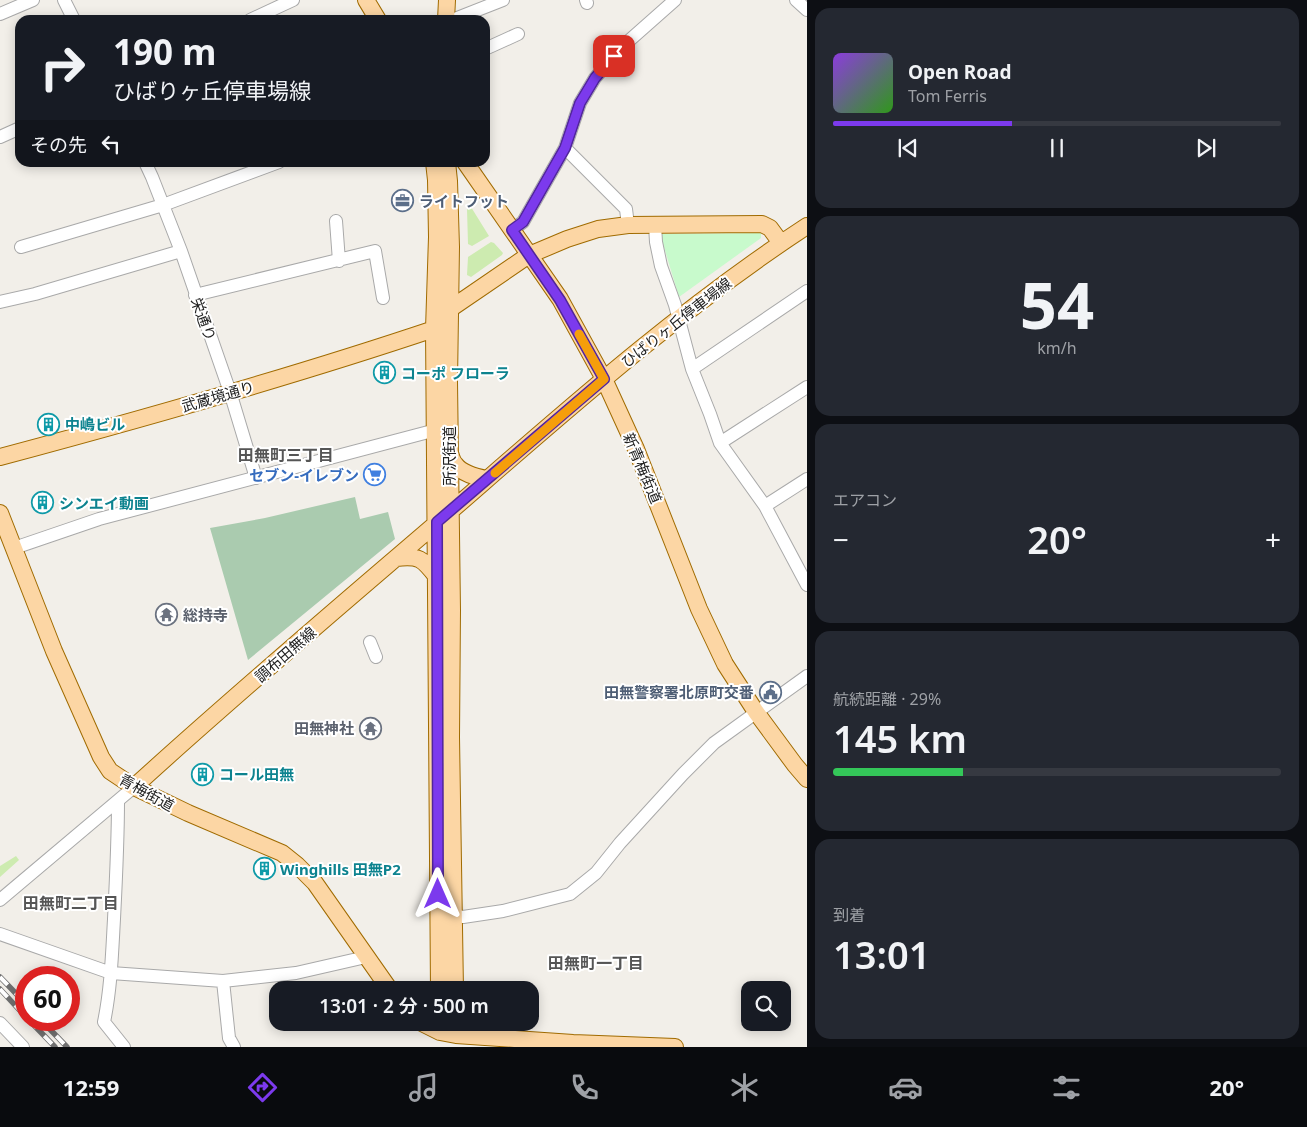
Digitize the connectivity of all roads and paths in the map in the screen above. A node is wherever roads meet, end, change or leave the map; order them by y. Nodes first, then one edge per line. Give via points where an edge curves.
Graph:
1 (33, 0) edge
2 (64, 0) edge
3 (293, 0) edge
4 (366, 0) edge
5 (447, 0) edge
6 (503, 0) edge
7 (675, 0) edge
8 (796, 0) edge
9 (807, 10) edge
10 (0, 14) edge
11 (72, 15) edge
12 (261, 15) edge
13 (375, 15) edge
14 (446, 15) edge
15 (465, 15) edge
16 (518, 34) dead end
17 (490, 47) edge
18 (15, 130) edge
19 (0, 137) edge
20 (565, 148) junction
21 (147, 167) edge
22 (266, 167) edge
23 (435, 167) edge
24 (448, 167) edge
25 (468, 167) edge
26 (163, 205) junction
27 (336, 221) dead end
28 (628, 225) junction
29 (655, 225) junction
30 (807, 226) edge
31 (512, 230) junction
32 (782, 243) junction
33 (21, 247) dead end
34 (181, 251) junction
35 (529, 255) junction
36 (339, 261) junction
37 (807, 291) edge
38 (195, 295) junction
39 (383, 298) dead end
40 (0, 302) edge
41 (450, 309) junction
42 (678, 318) junction
43 (434, 329) junction
44 (692, 369) junction
45 (604, 379) junction
46 (807, 387) edge
47 (230, 392) junction
48 (436, 430) junction
49 (720, 444) junction
50 (450, 453) junction
51 (0, 457) edge
52 (256, 478) junction
53 (487, 479) junction
54 (807, 480) edge
55 (765, 506) junction
56 (450, 512) junction
57 (0, 513) edge
58 (437, 522) junction
59 (14, 548) junction
60 (396, 558) junction
61 (436, 576) junction
62 (805, 576) edge
63 (370, 642) dead end
64 (376, 657) dead end
65 (807, 676) edge
66 (756, 712) junction
67 (807, 779) edge
68 (134, 787) junction
69 (118, 801) junction
70 (0, 900) edge
71 (455, 915) junction
72 (0, 934) edge
73 (366, 957) junction
74 (111, 973) junction
75 (223, 981) junction
76 (383, 981) edge
77 (439, 981) edge
78 (455, 981) edge
79 (0, 1023) edge
80 (448, 1034) edge
81 (23, 1047) edge
82 (124, 1047) edge
83 (234, 1047) edge
84 (675, 1047) edge

1 - 10 street
2 - 11 street
3 - 12 street
4 - 13 main road
5 - 14 main road
6 - 15 street
7 - 20 street via 623,46 595,78 580,103
8 - 9 street
16 - 17 street
18 - 19 street
20 - 28 street via 626,209
20 - 31 street via 523,222
21 - 26 street, 栄通り
22 - 26 street
23 - 43 main road, 所沢街道 via 437,237
24 - 41 main road, 所沢街道
25 - 31 main road, 新青梅街道
26 - 33 street
26 - 34 street, 栄通り
27 - 36 street
28 - 29 main road
28 - 35 main road via 598,229
29 - 32 main road via 762,224 770,228
29 - 42 street via 661,266
30 - 32 main road, ひばりヶ丘停車場線
31 - 35 main road, 新青梅街道
32 - 42 main road, ひばりヶ丘停車場線
34 - 38 street, 栄通り
34 - 40 street
35 - 41 main road
35 - 45 main road, 新青梅街道 via 560,300
36 - 38 street
36 - 39 street via 375,251
37 - 44 street
38 - 47 street, 栄通り
41 - 50 main road, 所沢街道
42 - 44 street
42 - 45 main road, ひばりヶ丘停車場線
43 - 47 main road, 武蔵境通り
43 - 48 main road, 所沢街道
44 - 49 street
45 - 53 main road, ひばりヶ丘停車場線
45 - 66 main road, 新青梅街道 via 636,449 699,609 725,664
46 - 49 street
47 - 51 main road, 武蔵境通り
47 - 52 street, 栄通り
48 - 52 street
48 - 58 main road, 所沢街道
49 - 55 street
50 - 53 main road via 455,464 466,473
50 - 56 main road, 所沢街道
52 - 59 street via 99,519
53 - 56 main road, ひばりヶ丘停車場線
54 - 55 street
55 - 62 street
56 - 58 main road, ひばりヶ丘停車場線
56 - 71 main road, 所沢街道
57 - 59 main road, 青梅街道
58 - 60 main road, 調布田無線
58 - 61 main road, 所沢街道
59 - 68 main road, 青梅街道 via 54,651 101,757 110,771
60 - 61 main road via 410,556 420,559
60 - 68 main road, 調布田無線
61 - 77 main road, 所沢街道
63 - 64 street
65 - 66 street
66 - 67 main road, 新青梅街道
66 - 71 street via 714,743 596,873 570,894 503,911 463,917
68 - 69 street
68 - 73 main road, 青梅街道 via 282,854 315,883
69 - 70 street
69 - 74 street
71 - 78 main road, 所沢街道
72 - 74 street
73 - 75 street via 296,973
73 - 76 main road, 青梅街道
74 - 75 street
74 - 82 street via 104,1022
75 - 83 street via 229,1038
79 - 81 street
80 - 84 main road

